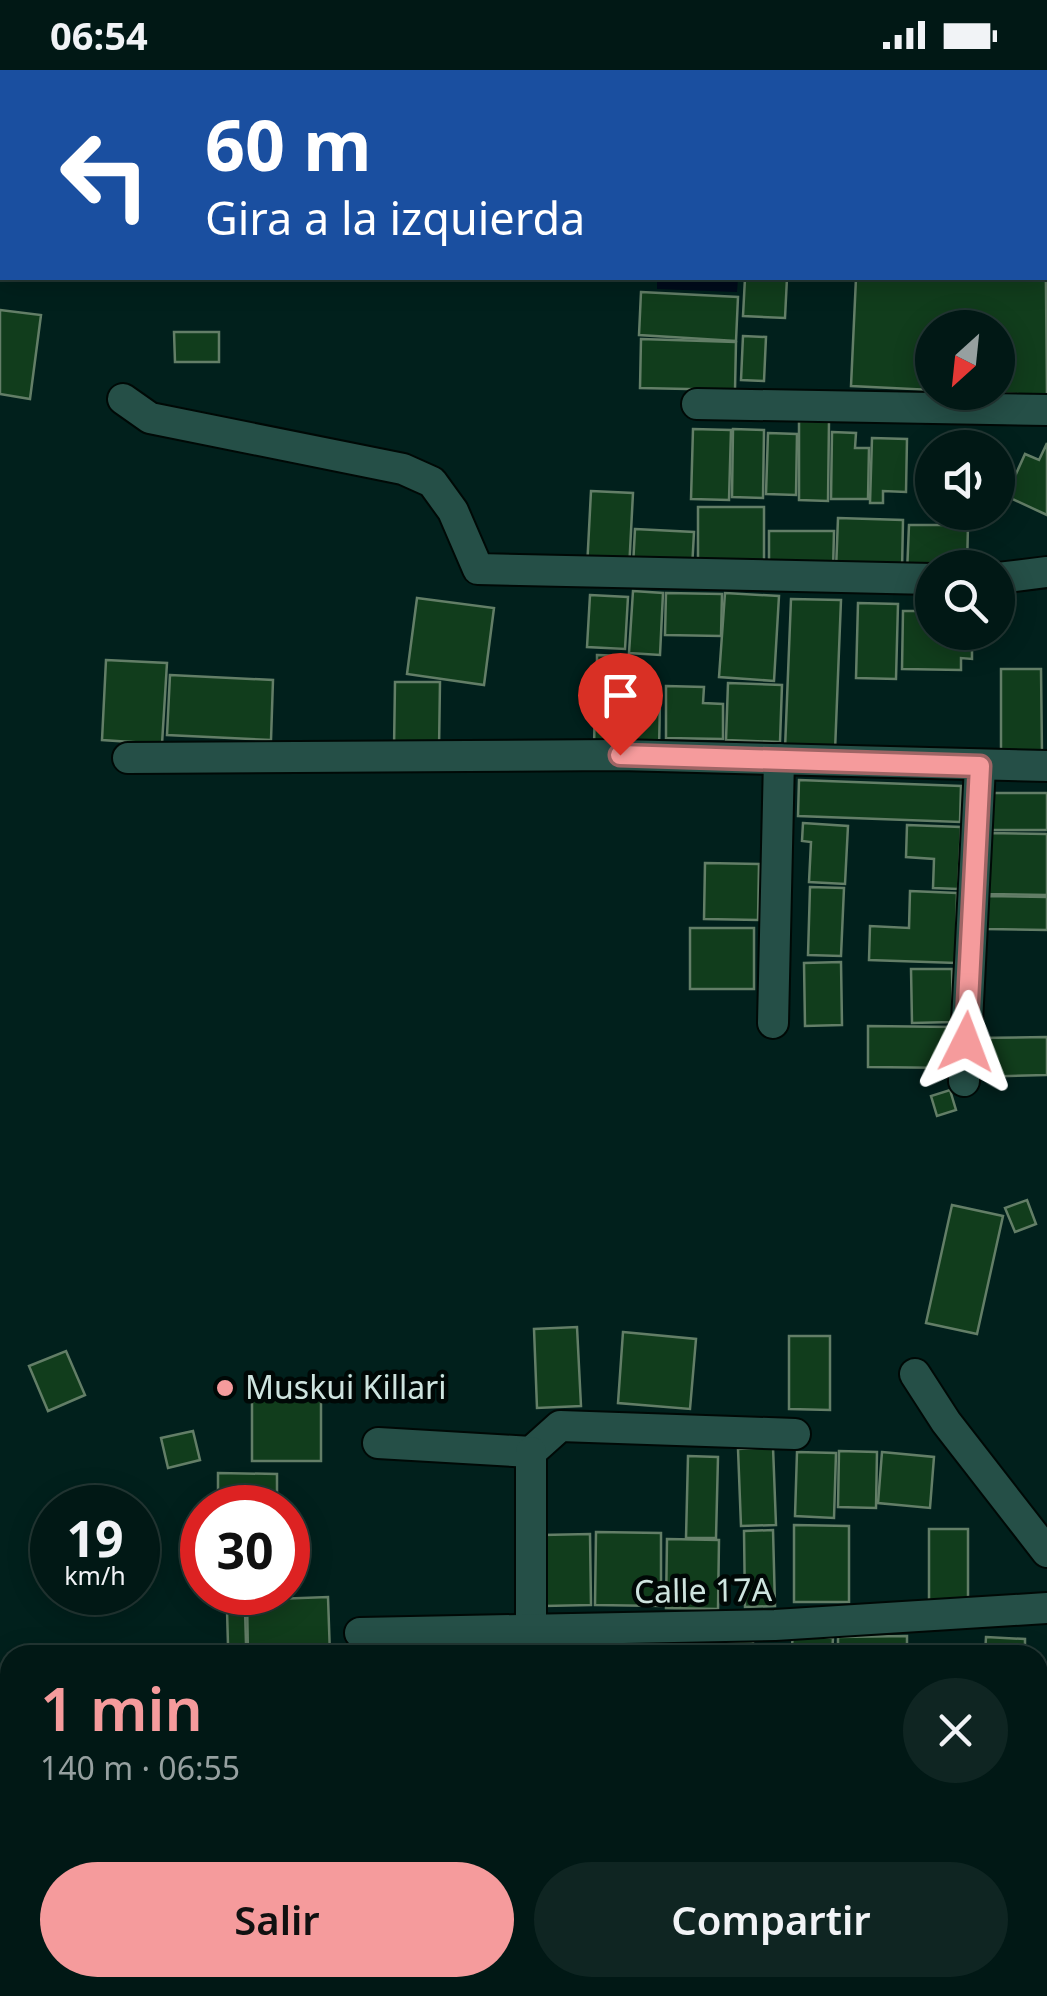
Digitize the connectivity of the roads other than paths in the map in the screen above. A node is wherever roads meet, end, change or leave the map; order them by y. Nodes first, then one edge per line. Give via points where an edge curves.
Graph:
1 (122, 399) dead end
2 (697, 404) dead end
3 (1047, 410) edge
4 (1047, 572) edge
5 (1015, 576) edge
6 (915, 578) edge
7 (128, 758) dead end
8 (779, 759) junction
9 (980, 766) junction
10 (1047, 766) edge
11 (772, 1023) dead end
12 (964, 1081) dead end
13 (915, 1374) dead end
14 (795, 1434) dead end
15 (378, 1442) dead end
16 (530, 1452) junction
17 (1047, 1552) edge
18 (1047, 1608) edge
19 (360, 1633) dead end
20 (530, 1642) edge

1 - 6 street via 150,418 403,469 432,482 454,510 478,569
2 - 3 street
4 - 5 street
7 - 8 street
8 - 9 street
8 - 11 street
9 - 10 street
9 - 12 street
13 - 17 street
14 - 16 street via 560,1426
15 - 16 street
16 - 20 street
18 - 20 street, Calle 17A
19 - 20 street, Calle 17A

